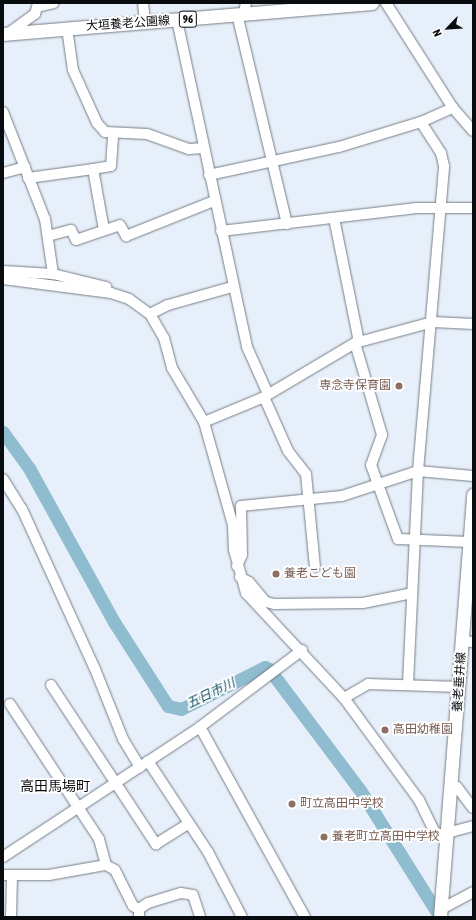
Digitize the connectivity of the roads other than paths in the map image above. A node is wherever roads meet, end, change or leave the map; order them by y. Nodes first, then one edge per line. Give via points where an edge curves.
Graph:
1 (54, 3) edge
2 (143, 3) edge
3 (372, 3) edge
4 (386, 3) edge
5 (35, 5) edge
6 (242, 10) edge
7 (177, 20) junction
8 (145, 22) junction
9 (67, 28) junction
10 (7, 33) edge
11 (453, 108) junction
12 (3, 112) edge
13 (421, 122) junction
14 (473, 131) edge
15 (113, 134) junction
16 (204, 148) junction
17 (272, 161) junction
18 (24, 167) junction
19 (93, 169) junction
20 (3, 173) edge
21 (209, 175) junction
22 (28, 178) junction
23 (214, 201) junction
24 (440, 206) junction
25 (473, 208) edge
26 (334, 218) junction
27 (287, 224) junction
28 (104, 230) junction
29 (221, 231) junction
30 (48, 236) junction
31 (3, 271) edge
32 (53, 274) junction
33 (3, 279) edge
34 (232, 287) junction
35 (111, 293) junction
36 (150, 314) junction
37 (433, 322) junction
38 (473, 324) edge
39 (357, 343) junction
40 (266, 396) junction
41 (204, 422) junction
42 (418, 471) junction
43 (473, 476) edge
44 (3, 479) edge
45 (378, 484) junction
46 (309, 500) junction
47 (473, 503) edge
48 (414, 540) junction
49 (470, 542) junction
50 (237, 566) junction
51 (315, 567) dead end
52 (240, 577) junction
53 (412, 593) junction
54 (468, 641) edge
55 (302, 650) junction
56 (408, 684) junction
57 (51, 685) dead end
58 (460, 687) junction
59 (344, 698) junction
60 (10, 704) dead end
61 (200, 727) junction
62 (144, 764) junction
63 (115, 784) junction
64 (451, 785) junction
65 (78, 808) junction
66 (473, 808) edge
67 (188, 824) junction
68 (473, 826) edge
69 (447, 836) junction
70 (3, 857) edge
71 (106, 865) junction
72 (7, 875) edge
73 (473, 892) edge
74 (444, 912) edge
75 (139, 913) edge
76 (11, 917) edge
77 (200, 917) edge
78 (242, 917) edge
79 (306, 917) edge

1 - 5 street
2 - 8 street
3 - 6 main road, 大垣養老公園線 / 96
4 - 11 street
5 - 10 street via 35,14
6 - 7 main road, 大垣養老公園線 / 96
6 - 17 street
7 - 8 main road, 大垣養老公園線 / 96
7 - 16 street
8 - 9 main road, 大垣養老公園線 / 96
9 - 10 main road, 大垣養老公園線 / 96
9 - 15 street via 70,58 81,90 97,123
11 - 13 street
11 - 14 street
12 - 18 street
13 - 17 street via 324,151
13 - 24 street via 442,153 444,166
15 - 16 street via 147,134 189,149
15 - 19 street via 111,166
16 - 21 street
17 - 21 street
17 - 27 street
18 - 20 street
18 - 22 street
19 - 22 street
19 - 28 street
21 - 23 street
22 - 30 street via 45,219
23 - 28 street via 126,236 120,225
23 - 29 street
24 - 25 street
24 - 26 street
24 - 37 street
26 - 27 street
26 - 39 street
27 - 29 street
28 - 30 street via 76,240 71,230
29 - 34 street
30 - 32 street
31 - 32 street
32 - 35 street via 105,286
33 - 35 street
34 - 36 street via 193,296
34 - 40 street via 247,347
35 - 36 street via 129,298
36 - 41 street via 164,338 172,368
37 - 38 street
37 - 39 street
37 - 42 street
39 - 40 street
39 - 45 street via 382,435 371,465
40 - 41 street
40 - 46 street via 288,451 306,474
41 - 50 street via 233,524
42 - 43 street
42 - 45 street
42 - 48 street
44 - 62 street via 22,509 95,669 123,739
45 - 46 street via 342,496
45 - 48 street via 398,539
46 - 50 street via 240,506 242,555
46 - 51 street
47 - 49 main road, 養老垂井線
48 - 49 street
48 - 53 street
49 - 54 main road, 養老垂井線
50 - 52 street
52 - 53 street via 249,582 266,602 275,604 363,603
52 - 55 street via 254,604
53 - 56 street
54 - 58 main road, 養老垂井線
55 - 59 street
55 - 61 street
56 - 58 street
56 - 59 street via 368,684
57 - 63 street
58 - 64 main road, 養老垂井線
59 - 69 street via 419,800 431,826
60 - 65 street
61 - 62 street
61 - 79 street
62 - 63 street
62 - 67 street
63 - 65 street
63 - 67 street via 156,844
64 - 66 street via 457,787
64 - 69 main road, 養老垂井線
65 - 70 street
65 - 71 street via 99,839
67 - 78 street
68 - 69 street
69 - 74 main road, 養老垂井線
71 - 72 street via 49,875
71 - 75 street via 115,870
72 - 76 street
73 - 74 street
75 - 77 street via 148,903 181,893 193,895

